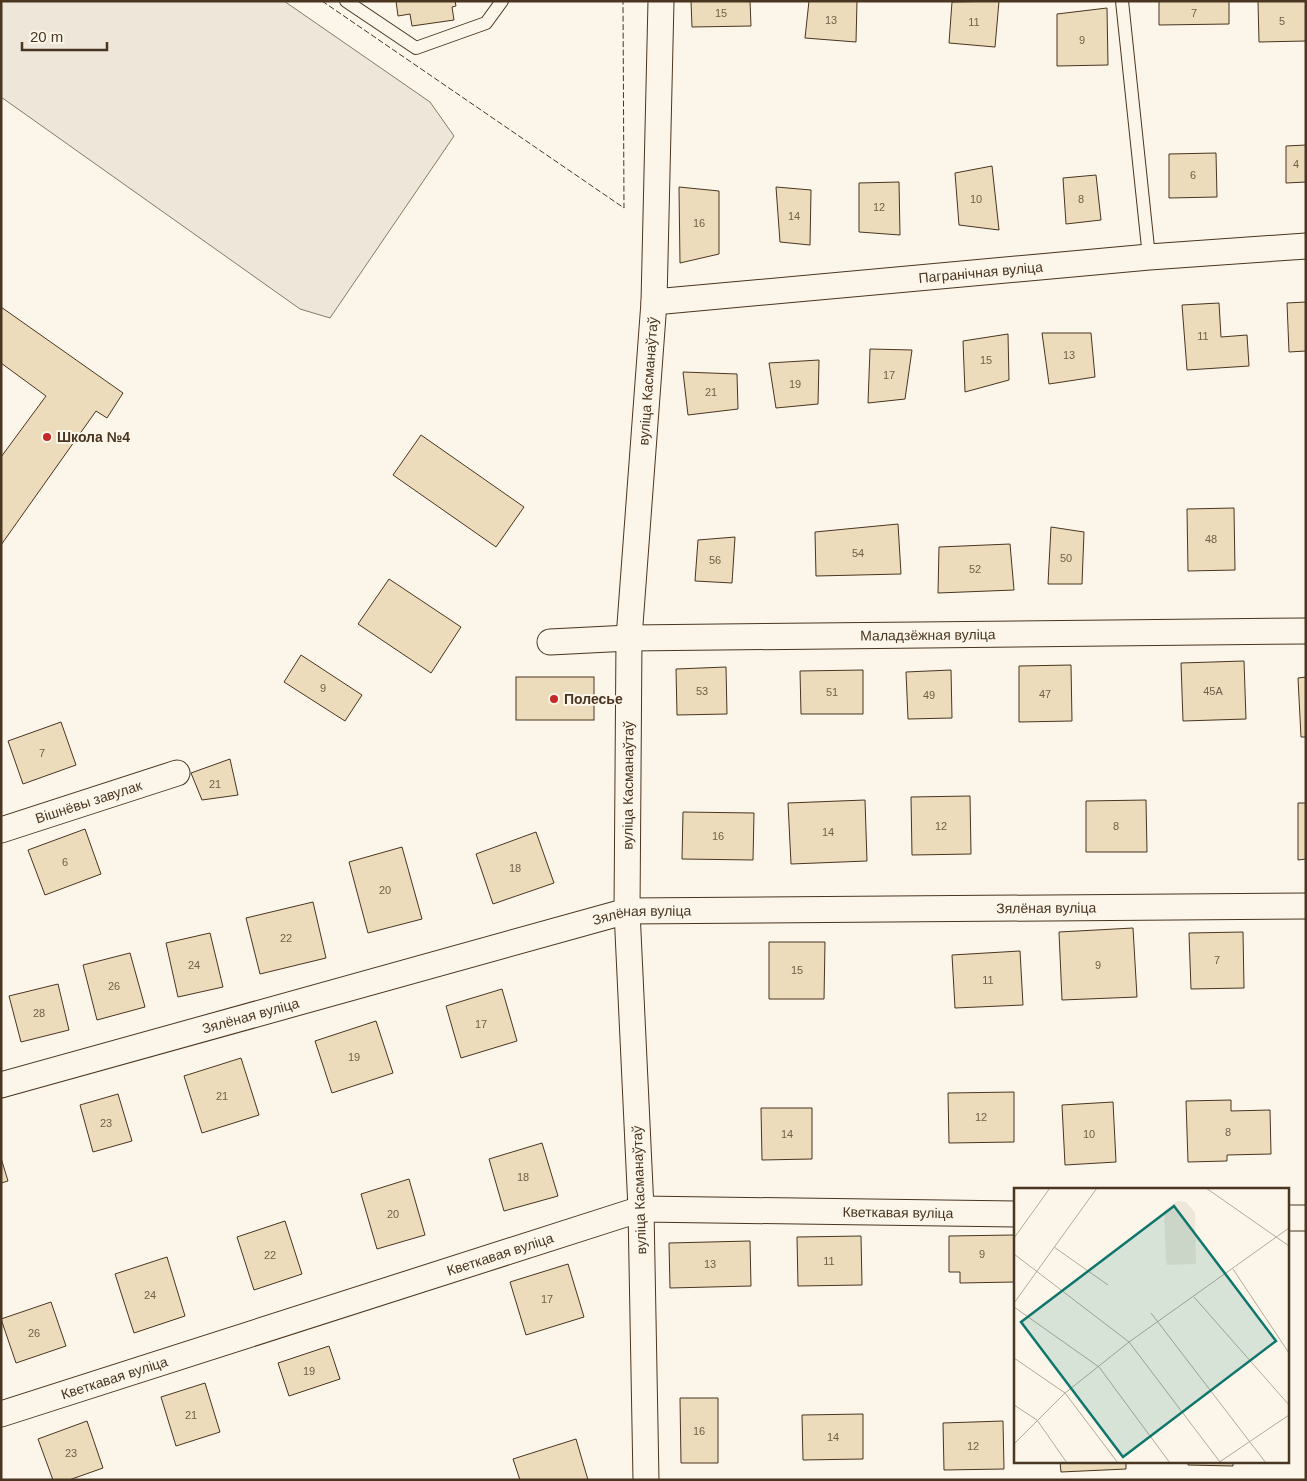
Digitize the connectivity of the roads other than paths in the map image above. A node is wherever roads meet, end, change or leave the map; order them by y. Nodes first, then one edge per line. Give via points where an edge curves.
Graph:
1 (346, 1) edge
2 (502, 1) edge
3 (661, 1) edge
4 (1122, 1) edge
5 (1306, 246) edge
6 (1149, 258) junction
7 (654, 302) junction
8 (1306, 631) edge
9 (629, 638) junction
10 (550, 642) dead end
11 (177, 773) dead end
12 (1, 830) edge
13 (1306, 906) edge
14 (627, 911) junction
15 (1, 1085) edge
16 (641, 1209) junction
17 (1014, 1214) edge
18 (1290, 1218) edge
19 (1306, 1218) edge
20 (1, 1414) edge
21 (646, 1480) edge

1 - 2 lane via 416,48 486,23
3 - 7 street, вуліца Касманаўтаў
4 - 6 lane
5 - 6 street, Пагранічная вуліца
6 - 7 street, Пагранічная вуліца
7 - 9 street, вуліца Касманаўтаў
8 - 9 street, Маладзёжная вуліца
9 - 10 street, Маладзёжная вуліца
9 - 14 street, вуліца Касманаўтаў
11 - 12 street, Вішнёвы завулак
13 - 14 street, Зялёная вуліца
14 - 15 street, Зялёная вуліца
14 - 16 street, вуліца Касманаўтаў
16 - 17 street, Кветкавая вуліца
16 - 20 street, Кветкавая вуліца
16 - 21 street, вуліца Касманаўтаў
18 - 19 street

